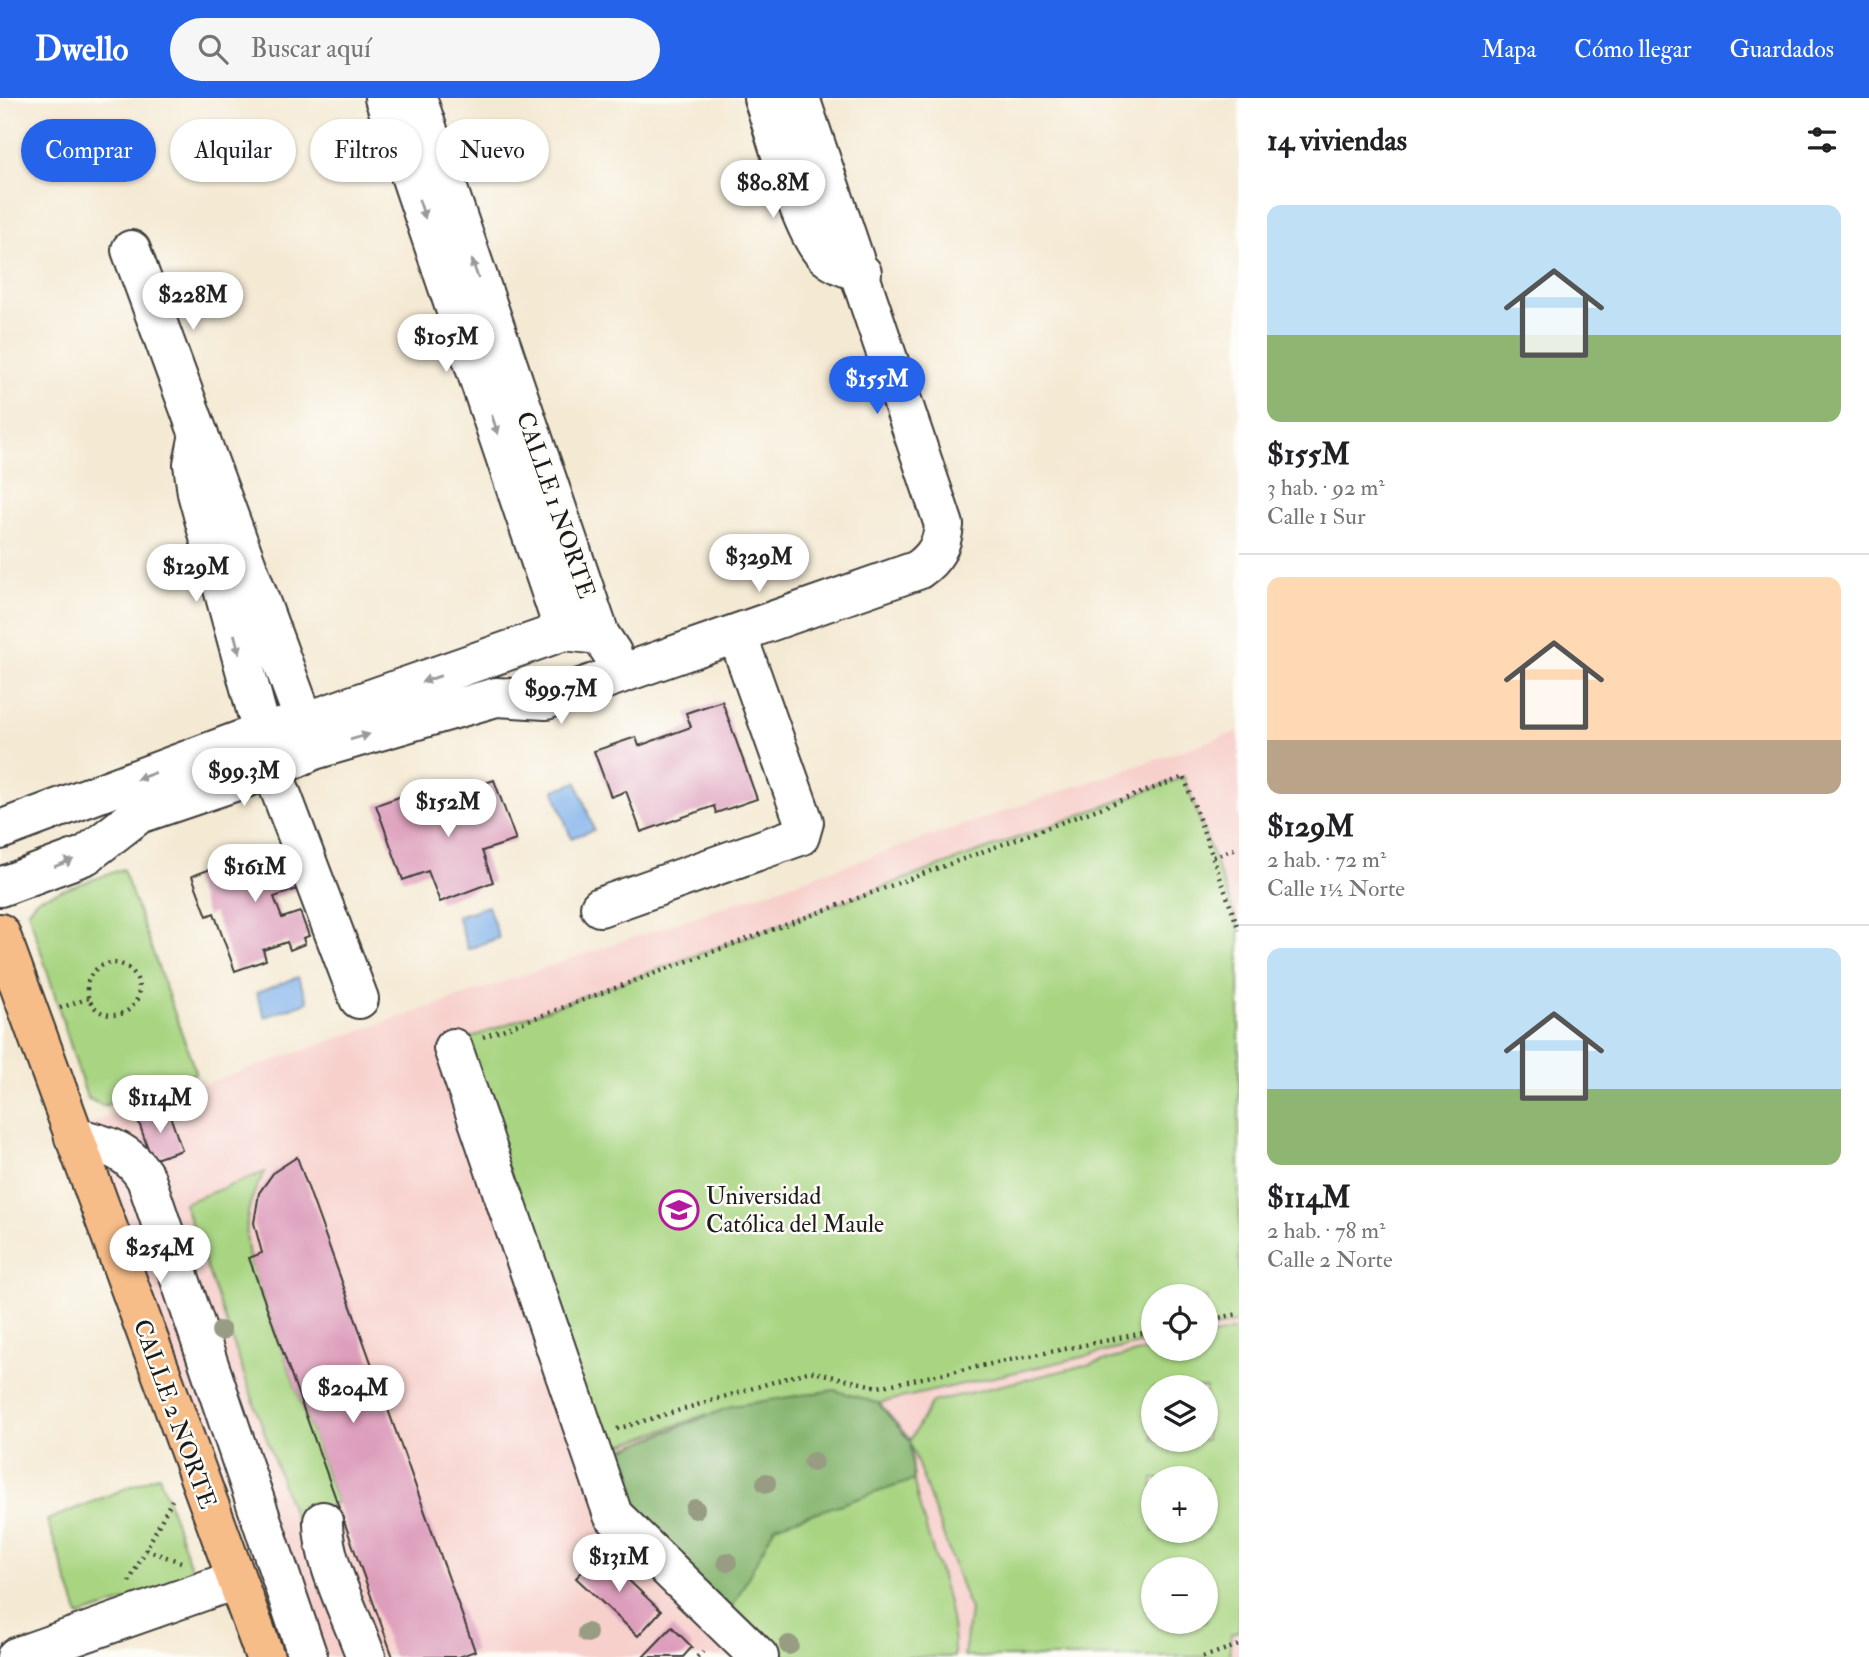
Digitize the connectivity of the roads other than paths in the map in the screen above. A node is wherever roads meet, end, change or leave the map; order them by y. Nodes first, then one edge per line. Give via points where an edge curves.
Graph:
1 (384, 98) edge
2 (416, 98) edge
3 (763, 98) edge
4 (800, 98) edge
5 (131, 250) dead end
6 (862, 273) junction
7 (200, 435) junction
8 (582, 633) junction
9 (737, 634) junction
10 (621, 674) junction
11 (475, 684) junction
12 (260, 733) junction
13 (310, 736) junction
14 (272, 769) junction
15 (0, 830) edge
16 (0, 887) edge
17 (600, 907) dead end
18 (2, 943) edge
19 (359, 999) dead end
20 (453, 1048) road end
21 (74, 1137) junction
22 (323, 1521) dead end
23 (235, 1580) junction
24 (16, 1657) edge
25 (265, 1657) edge
26 (308, 1657) edge
27 (366, 1657) edge
28 (760, 1657) edge

1 -> 8 street, CALLE 1 NORTE
8 -> 2 street, CALLE 1 NORTE
3 - 6 street via 809,231 835,263
4 - 6 street
5 - 7 street
6 - 9 street via 944,525 937,552 918,570
7 -> 12 street via 193,464 197,493
7 - 13 street
8 - 10 street
8 - 11 street
9 - 10 street
9 - 17 street via 804,822 800,836
10 - 11 street via 546,700 505,696
11 - 13 street
12 - 13 street
12 - 14 street
12 -> 15 street
13 - 14 street
16 -> 14 street via 86,855 139,814
14 - 19 street
18 - 21 main road, CALLE 2 NORTE
20 - 28 street via 613,1515
21 - 23 main road, CALLE 2 NORTE
21 - 26 street via 116,1147 131,1157 146,1179
22 - 27 street via 322,1538 330,1565
23 - 24 street
23 - 25 main road, CALLE 2 NORTE

